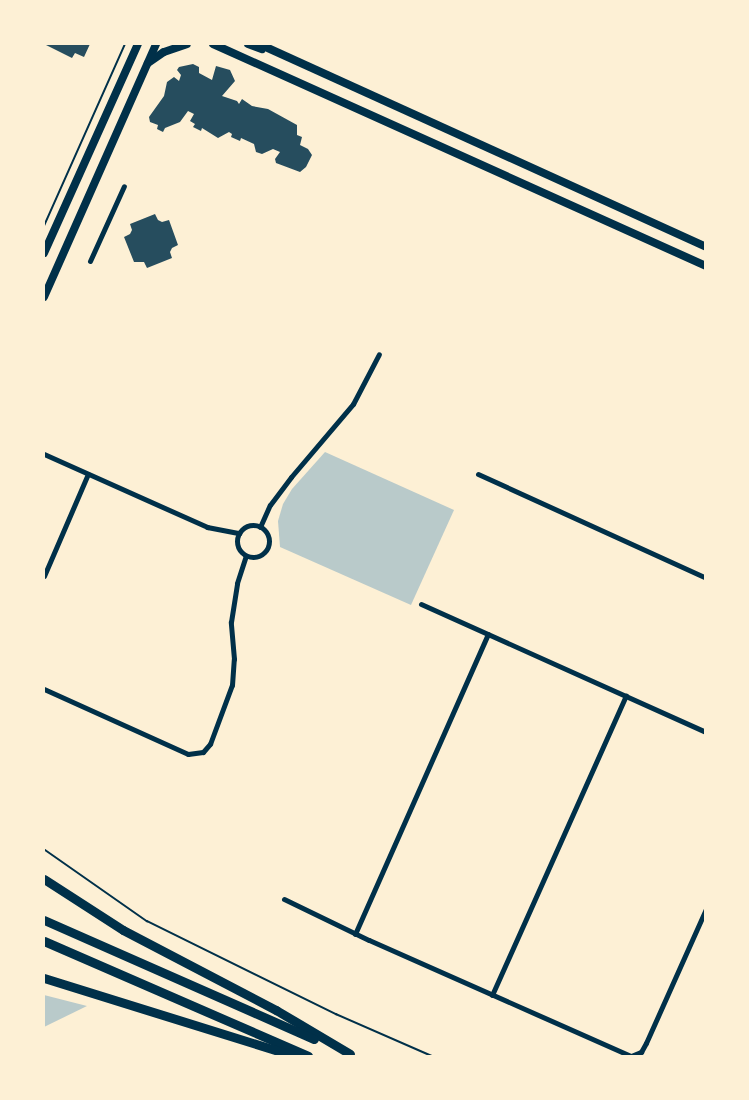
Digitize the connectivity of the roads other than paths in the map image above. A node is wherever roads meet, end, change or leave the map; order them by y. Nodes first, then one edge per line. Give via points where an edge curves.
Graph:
1 (138, 44) edge
2 (156, 44) edge
3 (187, 44) edge
4 (213, 44) edge
5 (249, 44) edge
6 (259, 44) edge
7 (281, 53) junction
8 (147, 63) junction
9 (124, 186) dead end
10 (705, 247) edge
11 (44, 253) edge
12 (90, 261) dead end
13 (705, 266) edge
14 (44, 297) edge
15 (379, 354) dead end
16 (44, 454) edge
17 (88, 474) junction
18 (478, 474) dead end
19 (260, 527) junction
20 (239, 533) junction
21 (246, 556) junction
22 (44, 576) edge
23 (705, 578) edge
24 (421, 604) dead end
25 (488, 634) junction
26 (44, 689) edge
27 (626, 696) junction
28 (705, 732) edge
29 (44, 879) edge
30 (284, 899) dead end
31 (705, 909) edge
32 (44, 920) edge
33 (355, 934) junction
34 (44, 940) edge
35 (44, 978) edge
36 (492, 995) junction
37 (353, 1055) edge
38 (295, 1056) edge
39 (308, 1056) edge

1 - 11 main road
2 - 8 main road
3 - 8 main road
4 - 13 main road
5 - 7 main road
6 - 7 main road
7 - 10 main road
8 - 14 main road
9 - 12 street
15 - 19 street via 353,404 291,477 270,505
16 - 17 street
17 - 20 street via 207,527
17 - 22 street
18 - 23 street
19 - 20 street via 247,526
19 - 21 street via 269,537 268,547 261,555
20 - 21 street via 238,548
21 - 26 street via 231,622 232,686 210,744 199,754 188,754
24 - 25 street
25 - 27 street
25 - 33 street
27 - 28 street
27 - 36 street
29 - 37 highway via 123,930
30 - 33 street
31 - 36 street via 646,1043 637,1055 625,1055
32 - 37 highway
33 - 36 street
34 - 39 highway
35 - 38 highway

